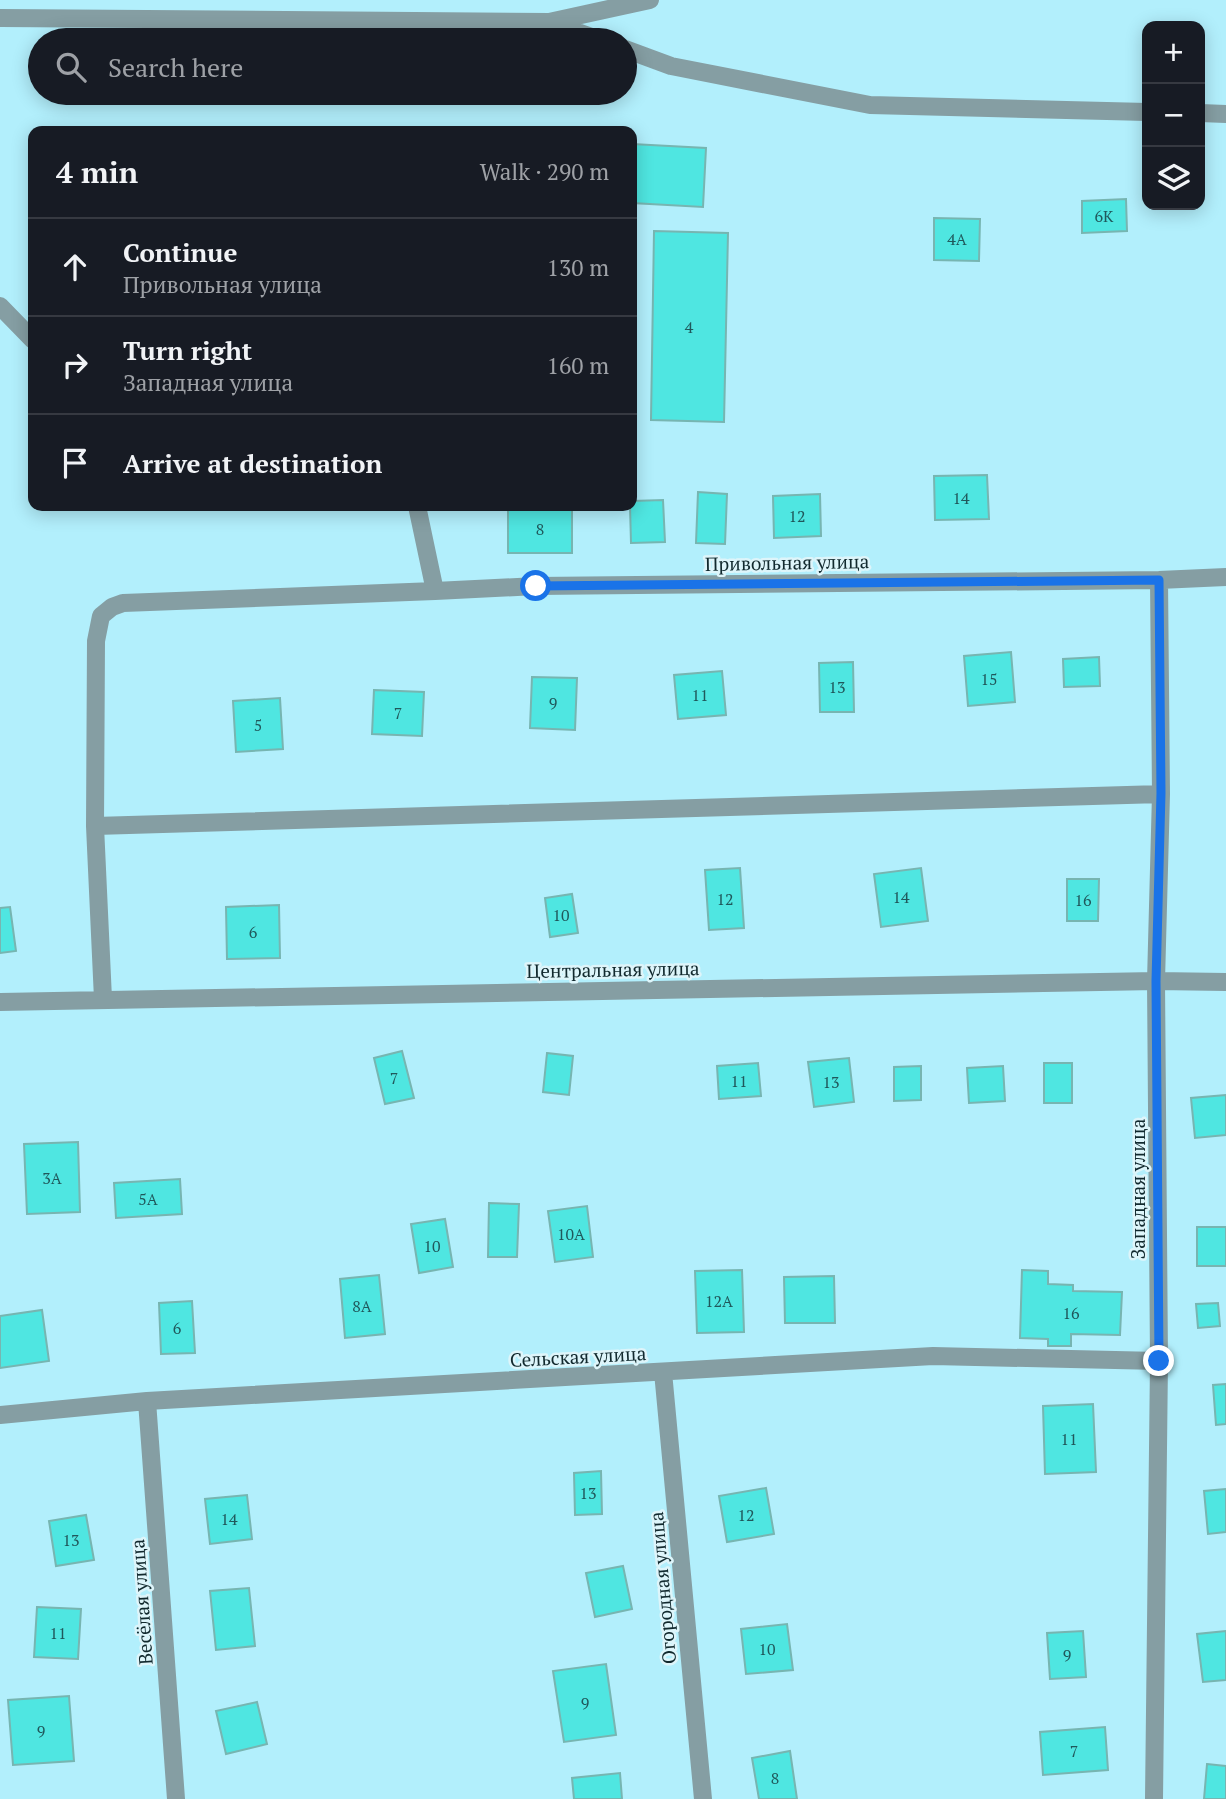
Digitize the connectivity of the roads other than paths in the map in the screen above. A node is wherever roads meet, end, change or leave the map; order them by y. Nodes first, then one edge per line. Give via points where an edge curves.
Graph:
1 (650, 0) edge
2 (0, 18) edge
3 (549, 22) junction
4 (566, 28) edge
5 (637, 53) edge
6 (1142, 112) edge
7 (1205, 113) edge
8 (1226, 114) edge
9 (0, 306) edge
10 (28, 335) edge
11 (418, 511) edge
12 (1226, 577) edge
13 (1159, 580) junction
14 (435, 591) junction
15 (1161, 793) junction
16 (95, 826) junction
17 (1156, 981) junction
18 (1226, 982) edge
19 (103, 999) junction
20 (0, 1002) edge
21 (1159, 1361) junction
22 (663, 1372) junction
23 (147, 1401) junction
24 (0, 1415) edge
25 (176, 1799) edge
26 (703, 1799) edge
27 (1154, 1799) edge

1 - 3 street
2 - 3 street
3 - 4 street
5 - 6 street via 671,66 870,105
7 - 8 street
9 - 10 street
11 - 14 street
12 - 13 street, Привольная улица
13 - 14 street, Привольная улица
13 - 15 street, Западная улица
14 - 16 street, Привольная улица via 111,607 100,616 97,628
15 - 16 street
15 - 17 street, Западная улица
16 - 19 street
17 - 18 street, Центральная улица
17 - 19 street, Центральная улица
17 - 21 street, Западная улица
19 - 20 street, Центральная улица
21 - 22 street, Сельская улица via 933,1356
21 - 27 street, Западная улица
22 - 23 street, Сельская улица
22 - 26 street, Огородная улица
23 - 24 street, Сельская улица
23 - 25 street, Весёлая улица

